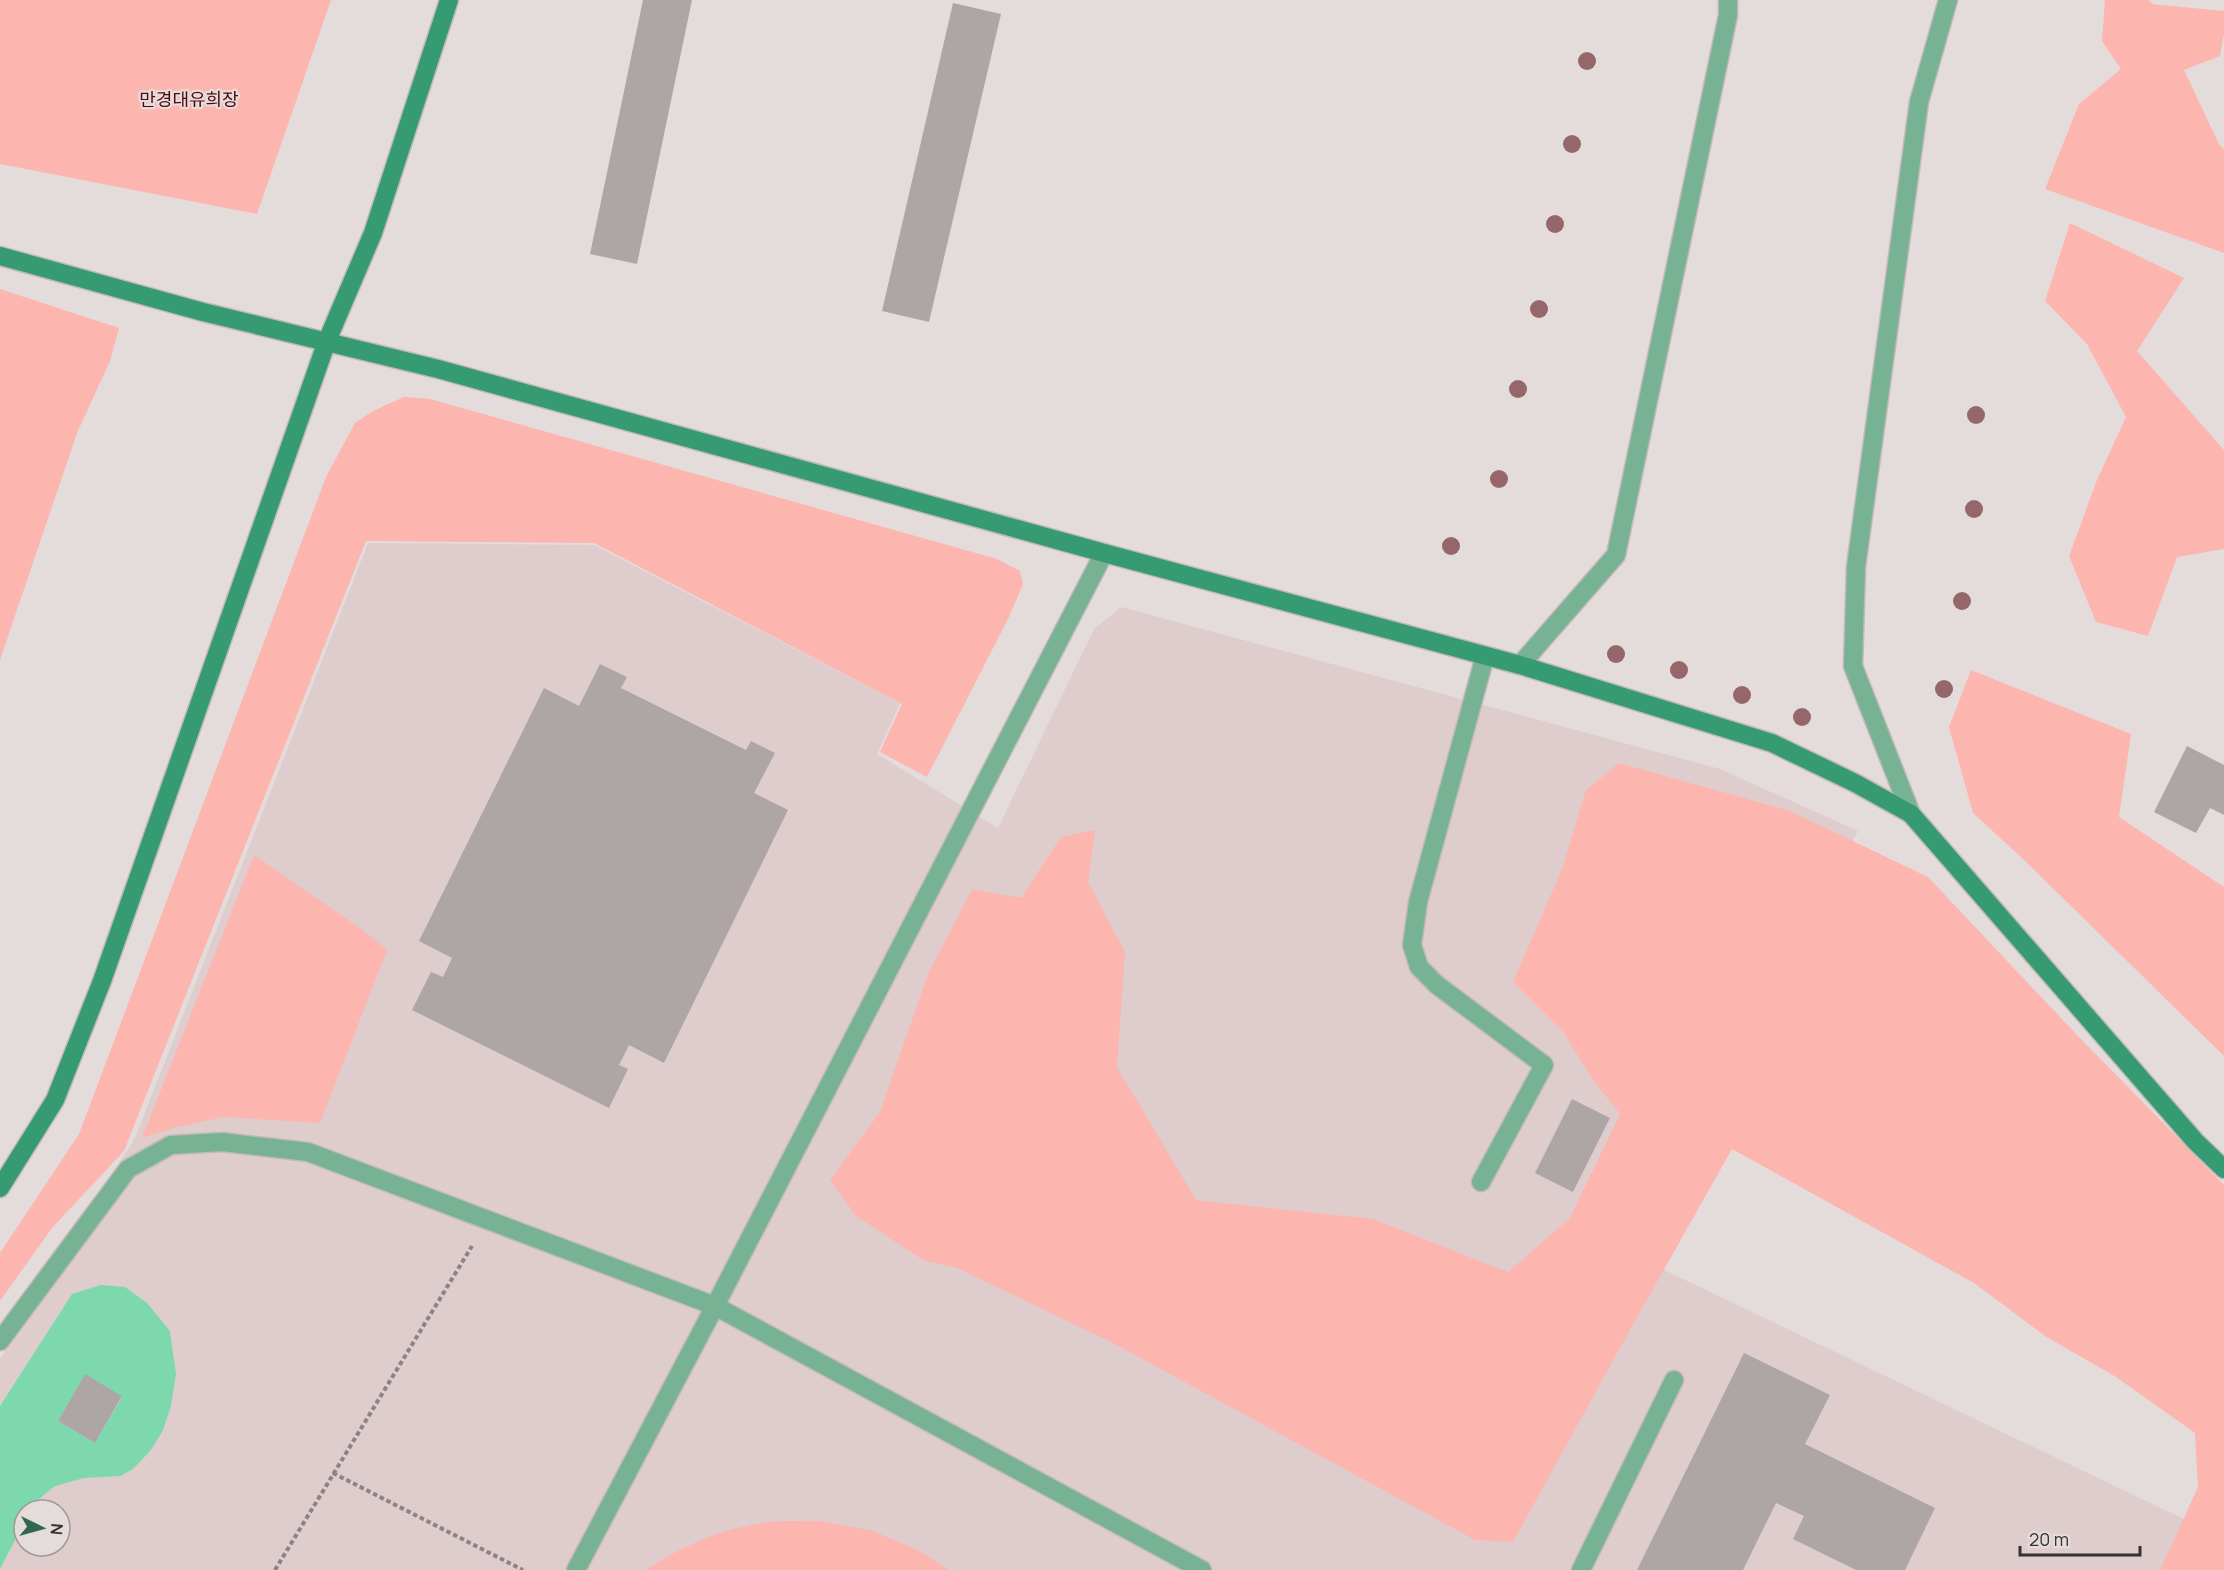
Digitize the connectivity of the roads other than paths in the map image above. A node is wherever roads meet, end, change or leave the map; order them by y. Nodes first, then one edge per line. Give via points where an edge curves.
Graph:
1 (449, 0) edge
2 (1728, 0) edge
3 (1948, 0) edge
4 (0, 256) edge
5 (327, 341) junction
6 (1104, 553) junction
7 (1485, 656) junction
8 (1520, 665) junction
9 (1911, 814) junction
10 (2224, 1169) edge
11 (1481, 1182) dead end
12 (0, 1188) edge
13 (716, 1306) junction
14 (0, 1341) edge
15 (1674, 1380) dead end
16 (576, 1570) edge
17 (1202, 1570) edge
18 (1581, 1570) edge

1 - 5 main road via 373,233
2 - 8 lane via 1616,555
3 - 9 lane via 1919,102 1856,567 1853,666
4 - 5 main road via 202,312
5 - 6 main road
5 - 12 main road via 102,981 55,1100
6 - 7 main road
6 - 13 lane
7 - 8 main road
7 - 11 lane via 1418,902 1412,945 1419,968 1437,985 1544,1065
8 - 9 main road via 1772,743
9 - 10 main road via 2195,1141
13 - 14 lane via 308,1152 222,1142 171,1145 128,1169
13 - 16 lane
13 - 17 lane
15 - 18 lane

